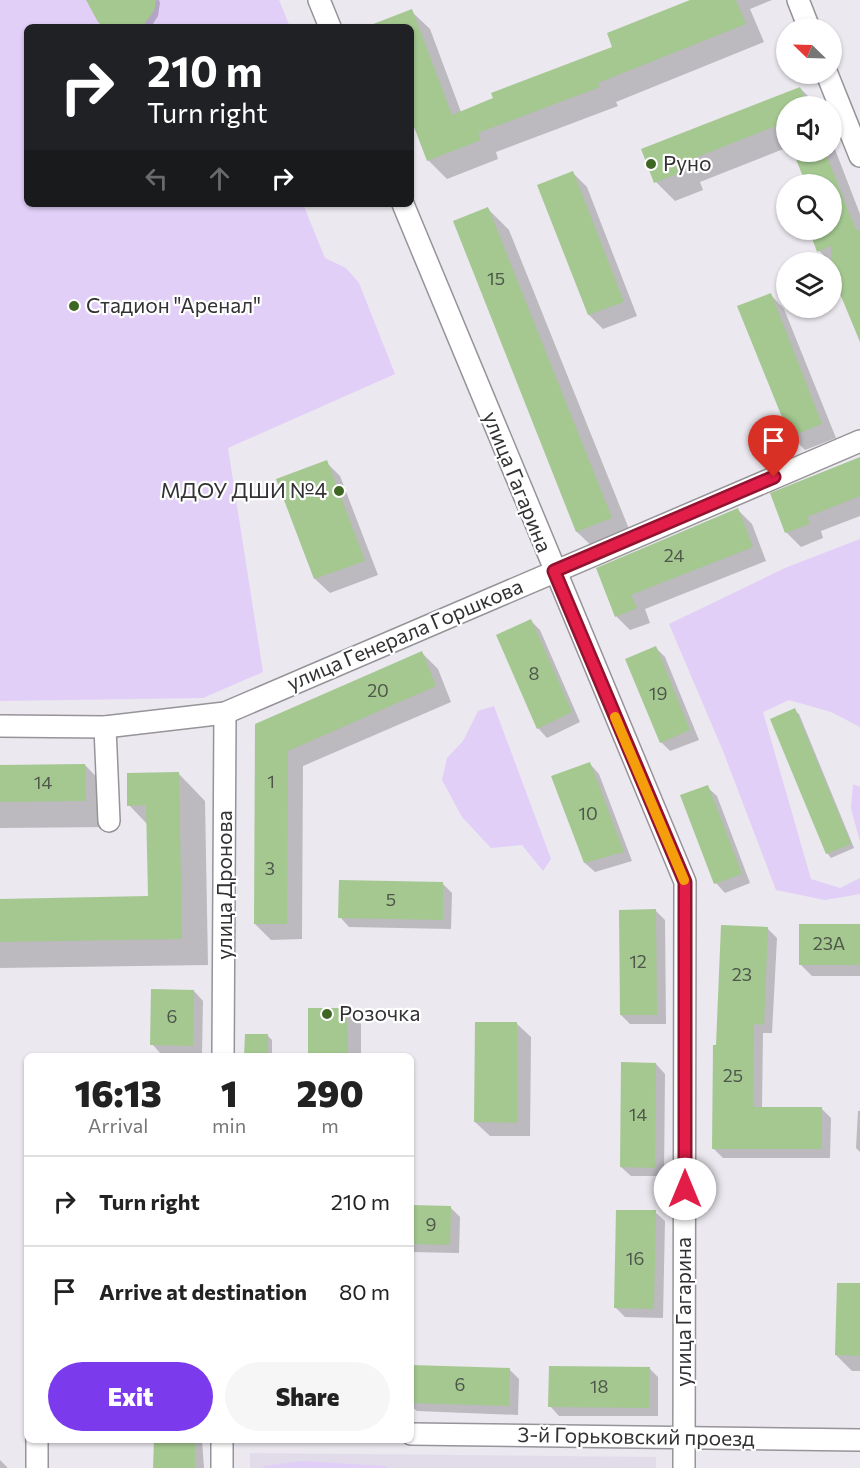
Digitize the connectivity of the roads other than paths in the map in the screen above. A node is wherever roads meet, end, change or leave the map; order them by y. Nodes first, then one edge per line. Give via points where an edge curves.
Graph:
1 (319, 0) edge
2 (798, 0) edge
3 (805, 18) edge
4 (329, 24) edge
5 (831, 84) edge
6 (860, 156) edge
7 (404, 207) edge
8 (860, 441) edge
9 (554, 571) junction
10 (225, 713) junction
11 (0, 726) edge
12 (105, 727) junction
13 (109, 821) dead end
14 (223, 1053) edge
15 (414, 1434) edge
16 (684, 1437) junction
17 (860, 1440) edge
18 (37, 1443) edge
19 (222, 1443) edge
20 (37, 1468) edge
21 (222, 1468) edge
22 (684, 1468) edge

1 - 4 street
2 - 3 street
5 - 6 street
7 - 9 street, улица Гагарина
8 - 9 street, улица Генерала Горшкова
9 - 10 street, улица Генерала Горшкова
9 - 16 street, улица Гагарина via 685,882
10 - 12 street, улица Генерала Горшкова
10 - 14 street, улица Дронова
11 - 12 street, улица Генерала Горшкова
12 - 13 street
15 - 16 street, 3-й Горьковский проезд
16 - 17 street, 3-й Горьковский проезд
16 - 22 street, улица Гагарина
18 - 20 street
19 - 21 street

